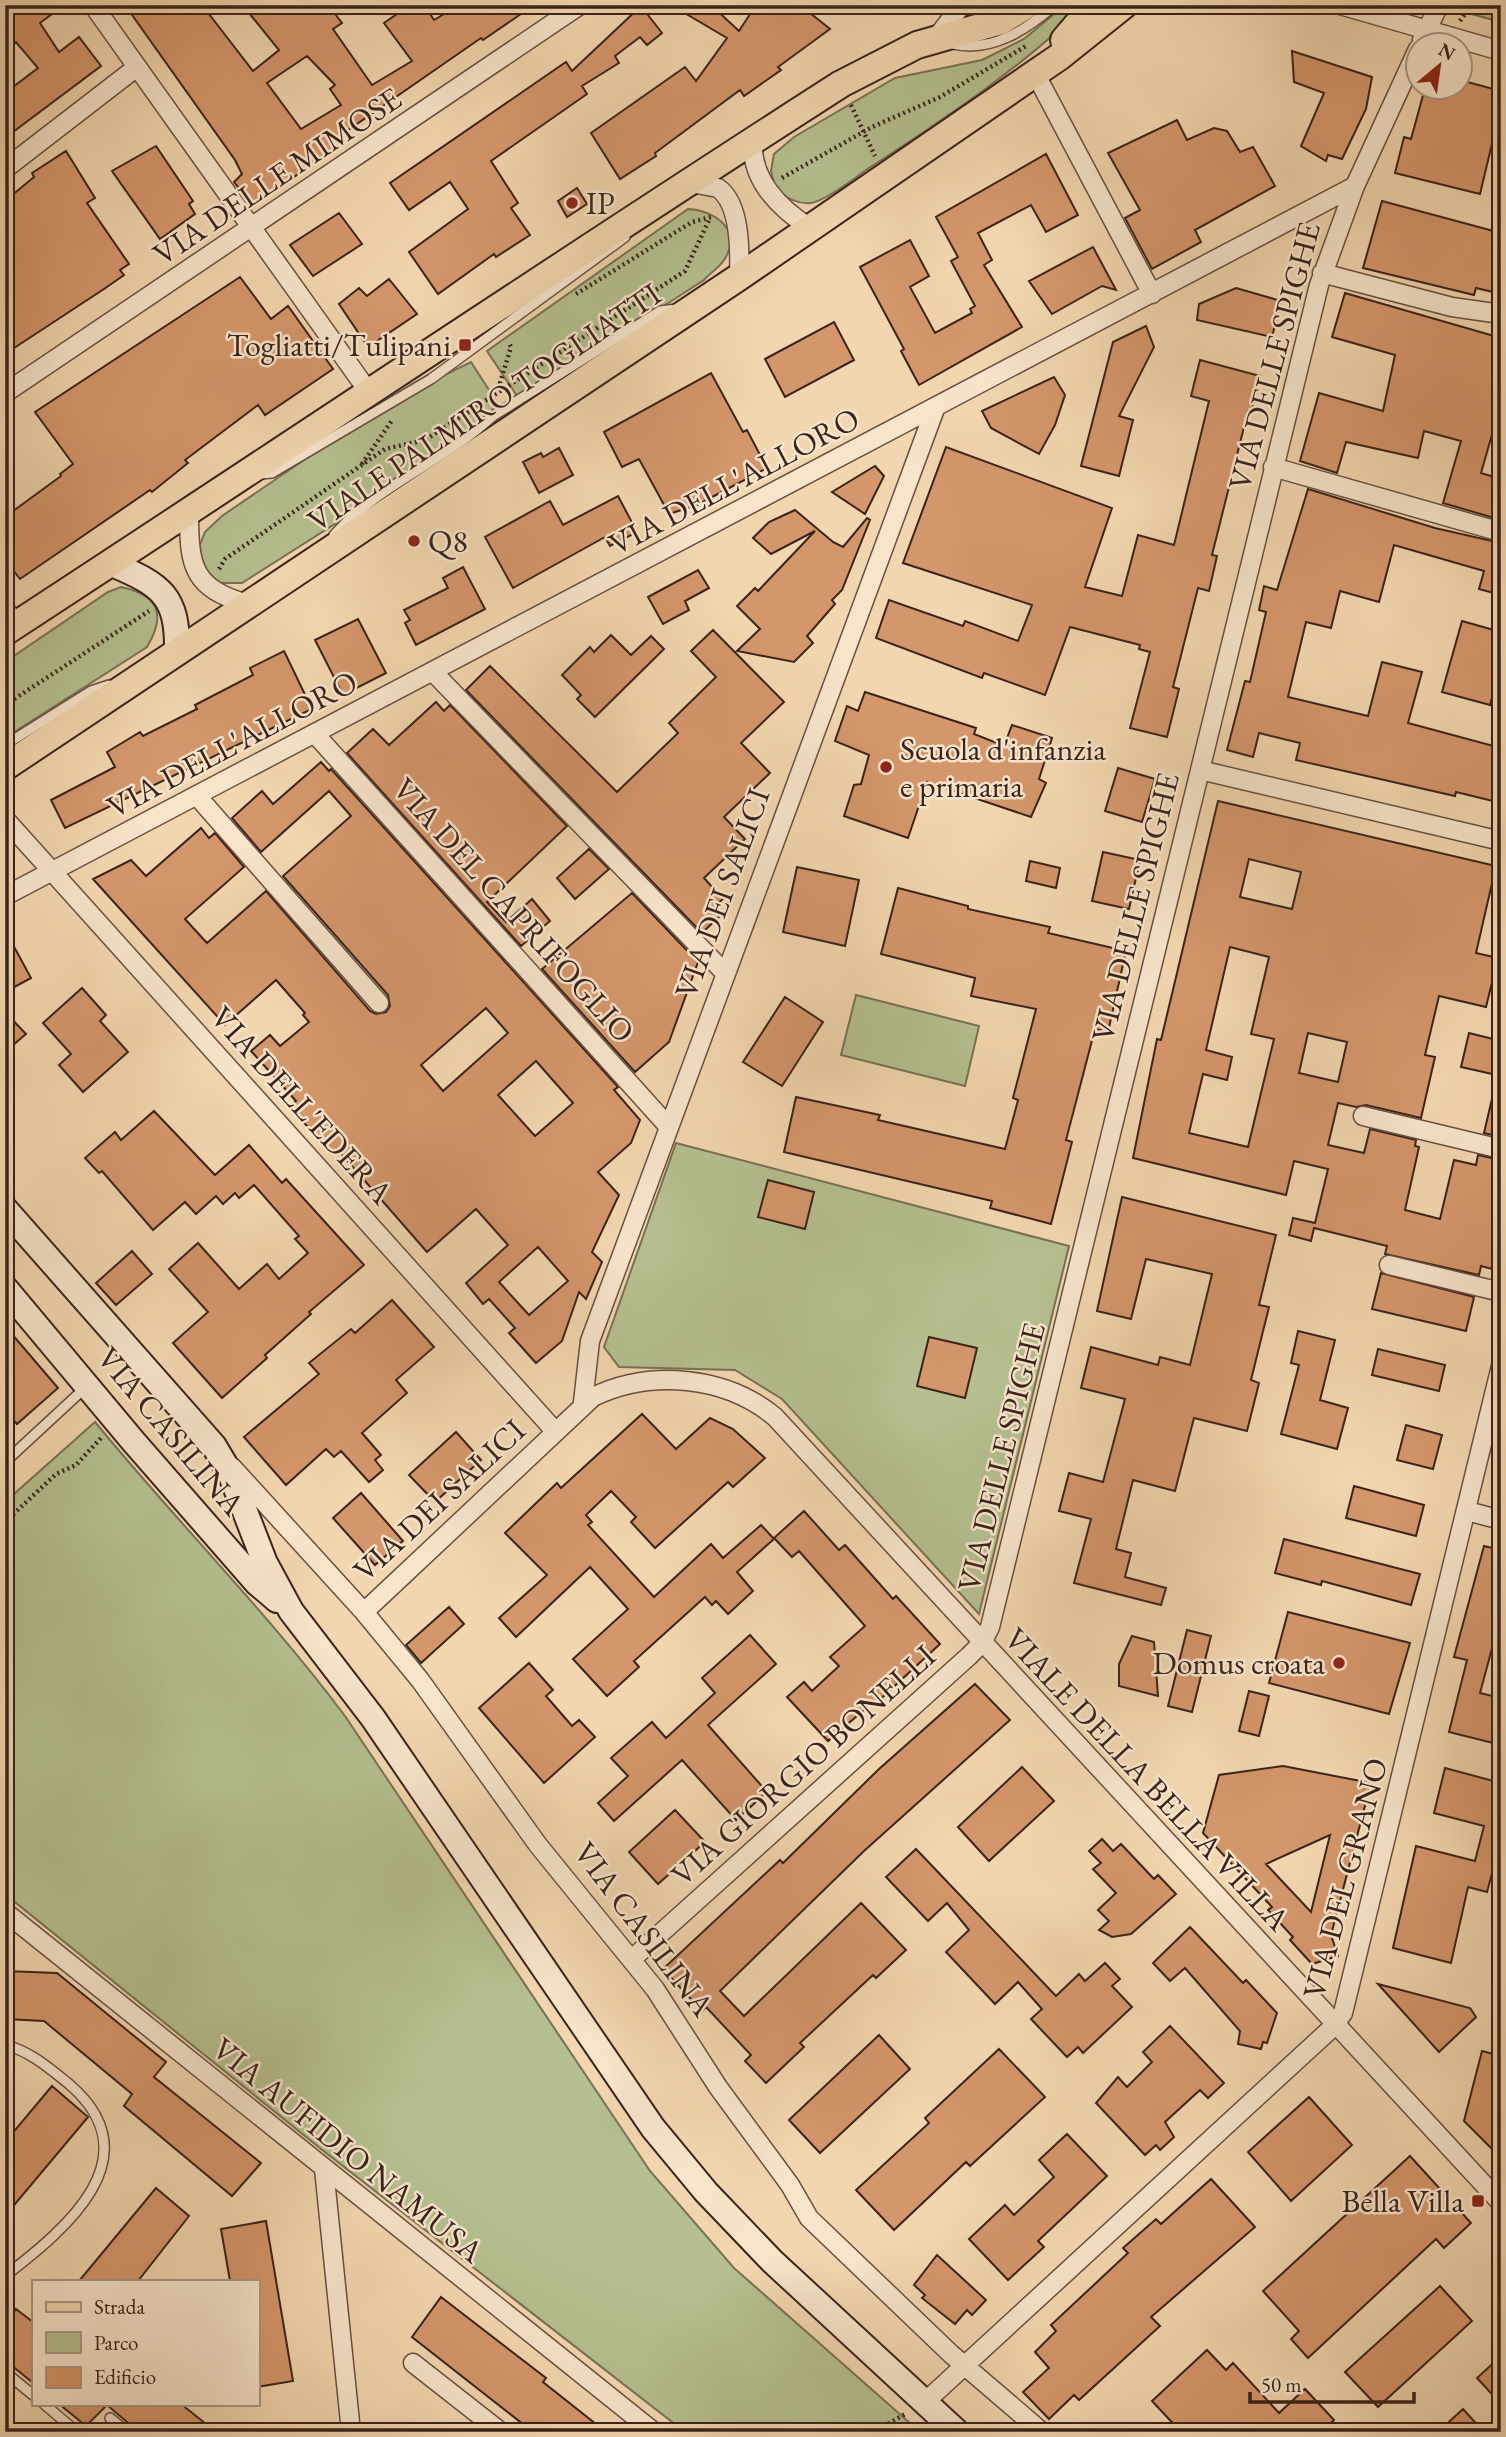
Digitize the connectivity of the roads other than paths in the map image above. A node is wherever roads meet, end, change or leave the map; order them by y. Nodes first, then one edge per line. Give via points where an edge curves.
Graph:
1 (93, 5) edge
2 (547, 5) edge
3 (580, 5) edge
4 (962, 5) edge
5 (999, 5) edge
6 (1027, 5) edge
7 (1055, 5) edge
8 (1094, 5) edge
9 (1112, 5) edge
10 (1124, 5) edge
11 (1340, 5) edge
12 (1439, 5) edge
13 (559, 21) junction
14 (1427, 32) edge
15 (1404, 34) edge
16 (936, 38) junction
17 (1075, 46) junction
18 (1474, 48) edge
19 (1501, 51) edge
20 (137, 67) junction
21 (1035, 73) junction
22 (1404, 81) edge
23 (753, 140) junction
24 (5, 169) edge
25 (691, 183) junction
26 (1355, 186) junction
27 (659, 204) junction
28 (810, 228) junction
29 (252, 229) junction
30 (1322, 273) junction
31 (739, 277) junction
32 (1152, 295) junction
33 (1501, 314) edge
34 (368, 391) junction
35 (5, 393) edge
36 (935, 409) junction
37 (1273, 467) junction
38 (246, 474) junction
39 (189, 514) junction
40 (1501, 532) edge
41 (112, 564) junction
42 (247, 604) junction
43 (8, 627) edge
44 (177, 652) junction
45 (145, 673) junction
46 (434, 673) junction
47 (316, 734) junction
48 (5, 745) edge
49 (5, 767) edge
50 (1199, 770) junction
51 (197, 796) junction
52 (5, 819) edge
53 (1501, 841) edge
54 (52, 872) junction
55 (5, 896) edge
56 (725, 973) junction
57 (379, 1003) dead end
58 (1363, 1116) dead end
59 (668, 1126) junction
60 (1501, 1149) edge
61 (5, 1209) edge
62 (1389, 1265) dead end
63 (5, 1288) edge
64 (1501, 1292) edge
65 (1501, 1366) edge
66 (88, 1386) junction
67 (583, 1402) junction
68 (555, 1430) junction
69 (214, 1446) junction
70 (5, 1462) edge
71 (1467, 1511) junction
72 (1501, 1520) edge
73 (291, 1611) junction
74 (363, 1612) junction
75 (982, 1643) junction
76 (5, 1913) edge
77 (632, 1959) junction
78 (1334, 2026) junction
79 (5, 2045) edge
80 (324, 2169) junction
81 (1501, 2203) edge
82 (5, 2276) edge
83 (413, 2362) dead end
84 (966, 2365) junction
85 (5, 2372) edge
86 (32, 2394) edge
87 (925, 2402) junction
88 (46, 2406) edge
89 (110, 2418) dead end
90 (77, 2432) edge
91 (127, 2432) edge
92 (351, 2432) edge
93 (501, 2432) edge
94 (654, 2432) edge
95 (957, 2432) edge
96 (1042, 2432) edge

1 - 20 street
2 - 13 lane
3 - 13 street, VIA DELLE MIMOSE
4 - 16 street
5 - 16 main road, VIALE PALMIRO TOGLIATTI
6 - 16 main road, VIALE PALMIRO TOGLIATTI via 1001,21
7 - 16 lane via 1013,35 992,43 964,46
8 - 21 main road, VIALE PALMIRO TOGLIATTI
9 - 17 main road, VIALE PALMIRO TOGLIATTI
10 - 17 main road, VIALE PALMIRO TOGLIATTI
11 - 15 street
12 - 14 street
13 - 29 street, VIA DELLE MIMOSE
16 - 23 main road, VIALE PALMIRO TOGLIATTI via 864,71
17 - 21 main road, VIALE PALMIRO TOGLIATTI
18 - 19 street
20 - 24 street
20 - 29 street
21 - 28 main road, VIALE PALMIRO TOGLIATTI
21 - 32 street
22 - 26 street
23 - 25 main road, VIALE PALMIRO TOGLIATTI
23 - 28 street via 753,159 769,193 782,209
25 - 27 main road, VIALE PALMIRO TOGLIATTI
25 - 31 street via 718,188 729,204 740,237
26 - 30 street, VIA DELLE SPIGHE
26 - 32 street, VIA DELL'ALLORO
27 - 34 main road, VIALE PALMIRO TOGLIATTI
27 - 38 lane, VIALE PALMIRO TOGLIATTI via 616,246 431,379 272,473
28 - 31 main road, VIALE PALMIRO TOGLIATTI
29 - 34 street
29 - 35 street, VIA DELLE MIMOSE
30 - 33 street via 1460,309
30 - 37 street, VIA DELLE SPIGHE
31 - 42 main road, VIALE PALMIRO TOGLIATTI
32 - 36 street, VIA DELL'ALLORO
34 - 38 main road, VIALE PALMIRO TOGLIATTI
36 - 46 street, VIA DELL'ALLORO
36 - 56 street, VIA DEI SALICI
37 - 40 street
37 - 50 street, VIA DELLE SPIGHE
38 - 39 main road, VIALE PALMIRO TOGLIATTI
39 - 41 main road, VIALE PALMIRO TOGLIATTI
39 - 42 street via 196,573 214,592
41 - 43 main road, VIALE PALMIRO TOGLIATTI
41 - 44 main road via 149,581 167,598 176,621
42 - 44 main road, VIALE PALMIRO TOGLIATTI
44 - 45 main road, VIALE PALMIRO TOGLIATTI
45 - 48 lane, VIALE PALMIRO TOGLIATTI via 91,691
45 - 49 main road, VIALE PALMIRO TOGLIATTI
46 - 47 street, VIA DELL'ALLORO
46 - 56 street
47 - 51 street, VIA DELL'ALLORO
47 - 59 street, VIA DEL CAPRIFOGLIO
50 - 53 street
50 - 75 street, VIA DELLE SPIGHE
51 - 54 street, VIA DELL'ALLORO
51 - 57 street
52 - 54 street, VIA DELL'EDERA
54 - 55 street, VIA DELL'ALLORO
54 - 68 street, VIA DELL'EDERA
56 - 59 street, VIA DEI SALICI
58 - 60 street
59 - 67 street, VIA DEI SALICI via 590,1341
61 - 69 main road, VIA CASILINA
62 - 64 street
63 - 66 main road, VIA CASILINA
65 - 71 street, VIA DEL GRANO
66 - 70 lane
66 - 73 main road, VIA CASILINA via 257,1583
67 - 68 street, VIALE DELLA BELLA VILLA
67 - 75 street, VIALE DELLA BELLA VILLA via 618,1387 683,1381 708,1383 747,1397 775,1418
68 - 74 street, VIA DEI SALICI
69 - 73 main road, VIA CASILINA
69 - 74 street, VIA CASILINA
71 - 72 street
71 - 78 street, VIA DEL GRANO via 1356,1970 1343,2013
73 - 87 main road, VIA CASILINA via 373,1718 676,2158 772,2261
74 - 77 street, VIA CASILINA via 420,1680 546,1856
75 - 77 street, VIA GIORGIO BONELLI
75 - 78 street, VIALE DELLA BELLA VILLA
76 - 80 street, VIA AUFIDIO NAMUSA
77 - 84 street, VIA CASILINA via 809,2218
78 - 81 street, VIALE DELLA BELLA VILLA
78 - 84 street, VIA DEL GRANO
79 - 82 lane via 32,2055 82,2098 99,2123 106,2153 98,2180 66,2224
80 - 92 street
80 - 94 street, VIA AUFIDIO NAMUSA
83 - 93 street
84 - 87 street, VIA DEL GRANO
84 - 96 street, VIA CASILINA
85 - 86 lane
87 - 95 main road, VIA CASILINA
88 - 90 lane
89 - 91 lane

